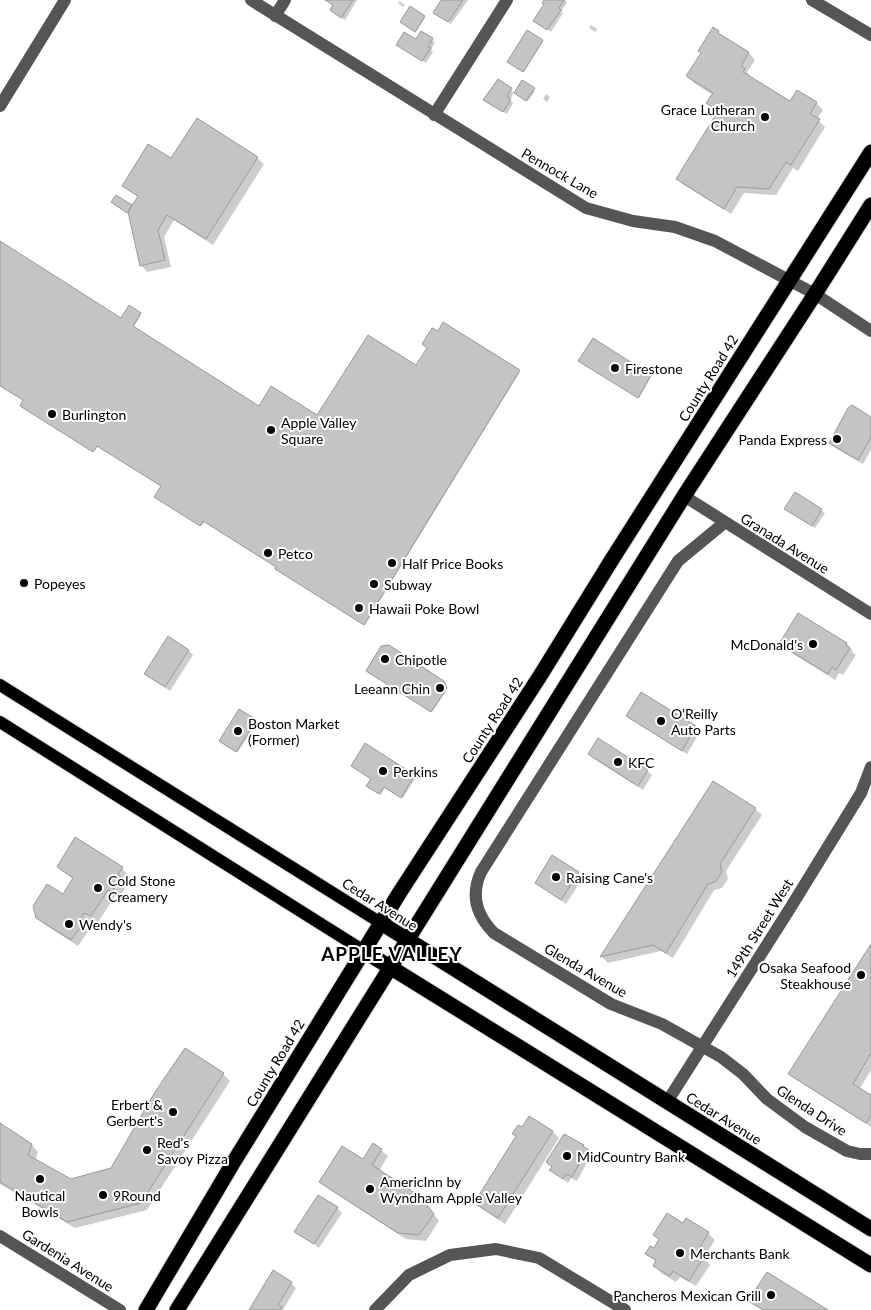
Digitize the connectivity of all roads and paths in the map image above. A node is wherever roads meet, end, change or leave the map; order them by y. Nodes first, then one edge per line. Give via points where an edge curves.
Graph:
1 (66, 0) edge
2 (251, 0) edge
3 (285, 0) edge
4 (507, 0) edge
5 (812, 0) edge
6 (275, 16) junction
7 (871, 35) edge
8 (0, 106) edge
9 (434, 115) junction
10 (871, 152) edge
11 (871, 205) edge
12 (789, 280) junction
13 (815, 294) junction
14 (871, 331) edge
15 (684, 496) junction
16 (724, 523) junction
17 (871, 614) edge
18 (0, 685) edge
19 (0, 722) edge
20 (871, 767) edge
21 (381, 923) junction
22 (408, 940) junction
23 (364, 951) junction
24 (390, 968) junction
25 (702, 1046) junction
26 (721, 1057) joint
27 (668, 1102) junction
28 (871, 1154) edge
29 (871, 1229) edge
30 (0, 1236) edge
31 (871, 1265) edge
32 (120, 1310) edge
33 (146, 1310) edge
34 (177, 1310) edge
35 (375, 1310) edge
36 (624, 1310) edge

1 - 8 street
2 - 6 street, Pennock Lane
3 - 6 street
4 - 9 street
5 - 7 street
6 - 9 street, Pennock Lane
9 - 12 street, Pennock Lane via 586,208 633,222 675,227 699,235
10 - 12 highway, County Road 42
11 - 13 highway
12 - 13 street, Pennock Lane
12 - 21 highway, County Road 42
13 - 14 street, Pennock Lane
13 - 15 highway
15 - 16 street, Granada Avenue
15 - 22 highway
16 - 17 street, Granada Avenue
16 - 25 street, Glenda Avenue via 678,561 481,872 475,893 481,917 494,934 610,1004 662,1024
18 - 21 main road, Cedar Avenue
19 - 23 main road
20 - 25 street, 149th Street West via 861,793
21 - 22 highway, Cedar Avenue
21 - 23 highway, County Road 42
22 - 24 highway
22 - 27 highway, Cedar Avenue
23 - 24 highway
23 - 33 highway, County Road 42
24 - 31 highway
24 - 34 highway
25 - 26 street, Glenda Avenue
25 - 27 street, 149th Street West
26 - 28 street, Glenda Drive via 804,1126 847,1151
27 - 29 highway, Cedar Avenue
30 - 32 street, Gardenia Avenue
35 - 36 street via 409,1276 450,1255 496,1249 539,1258

